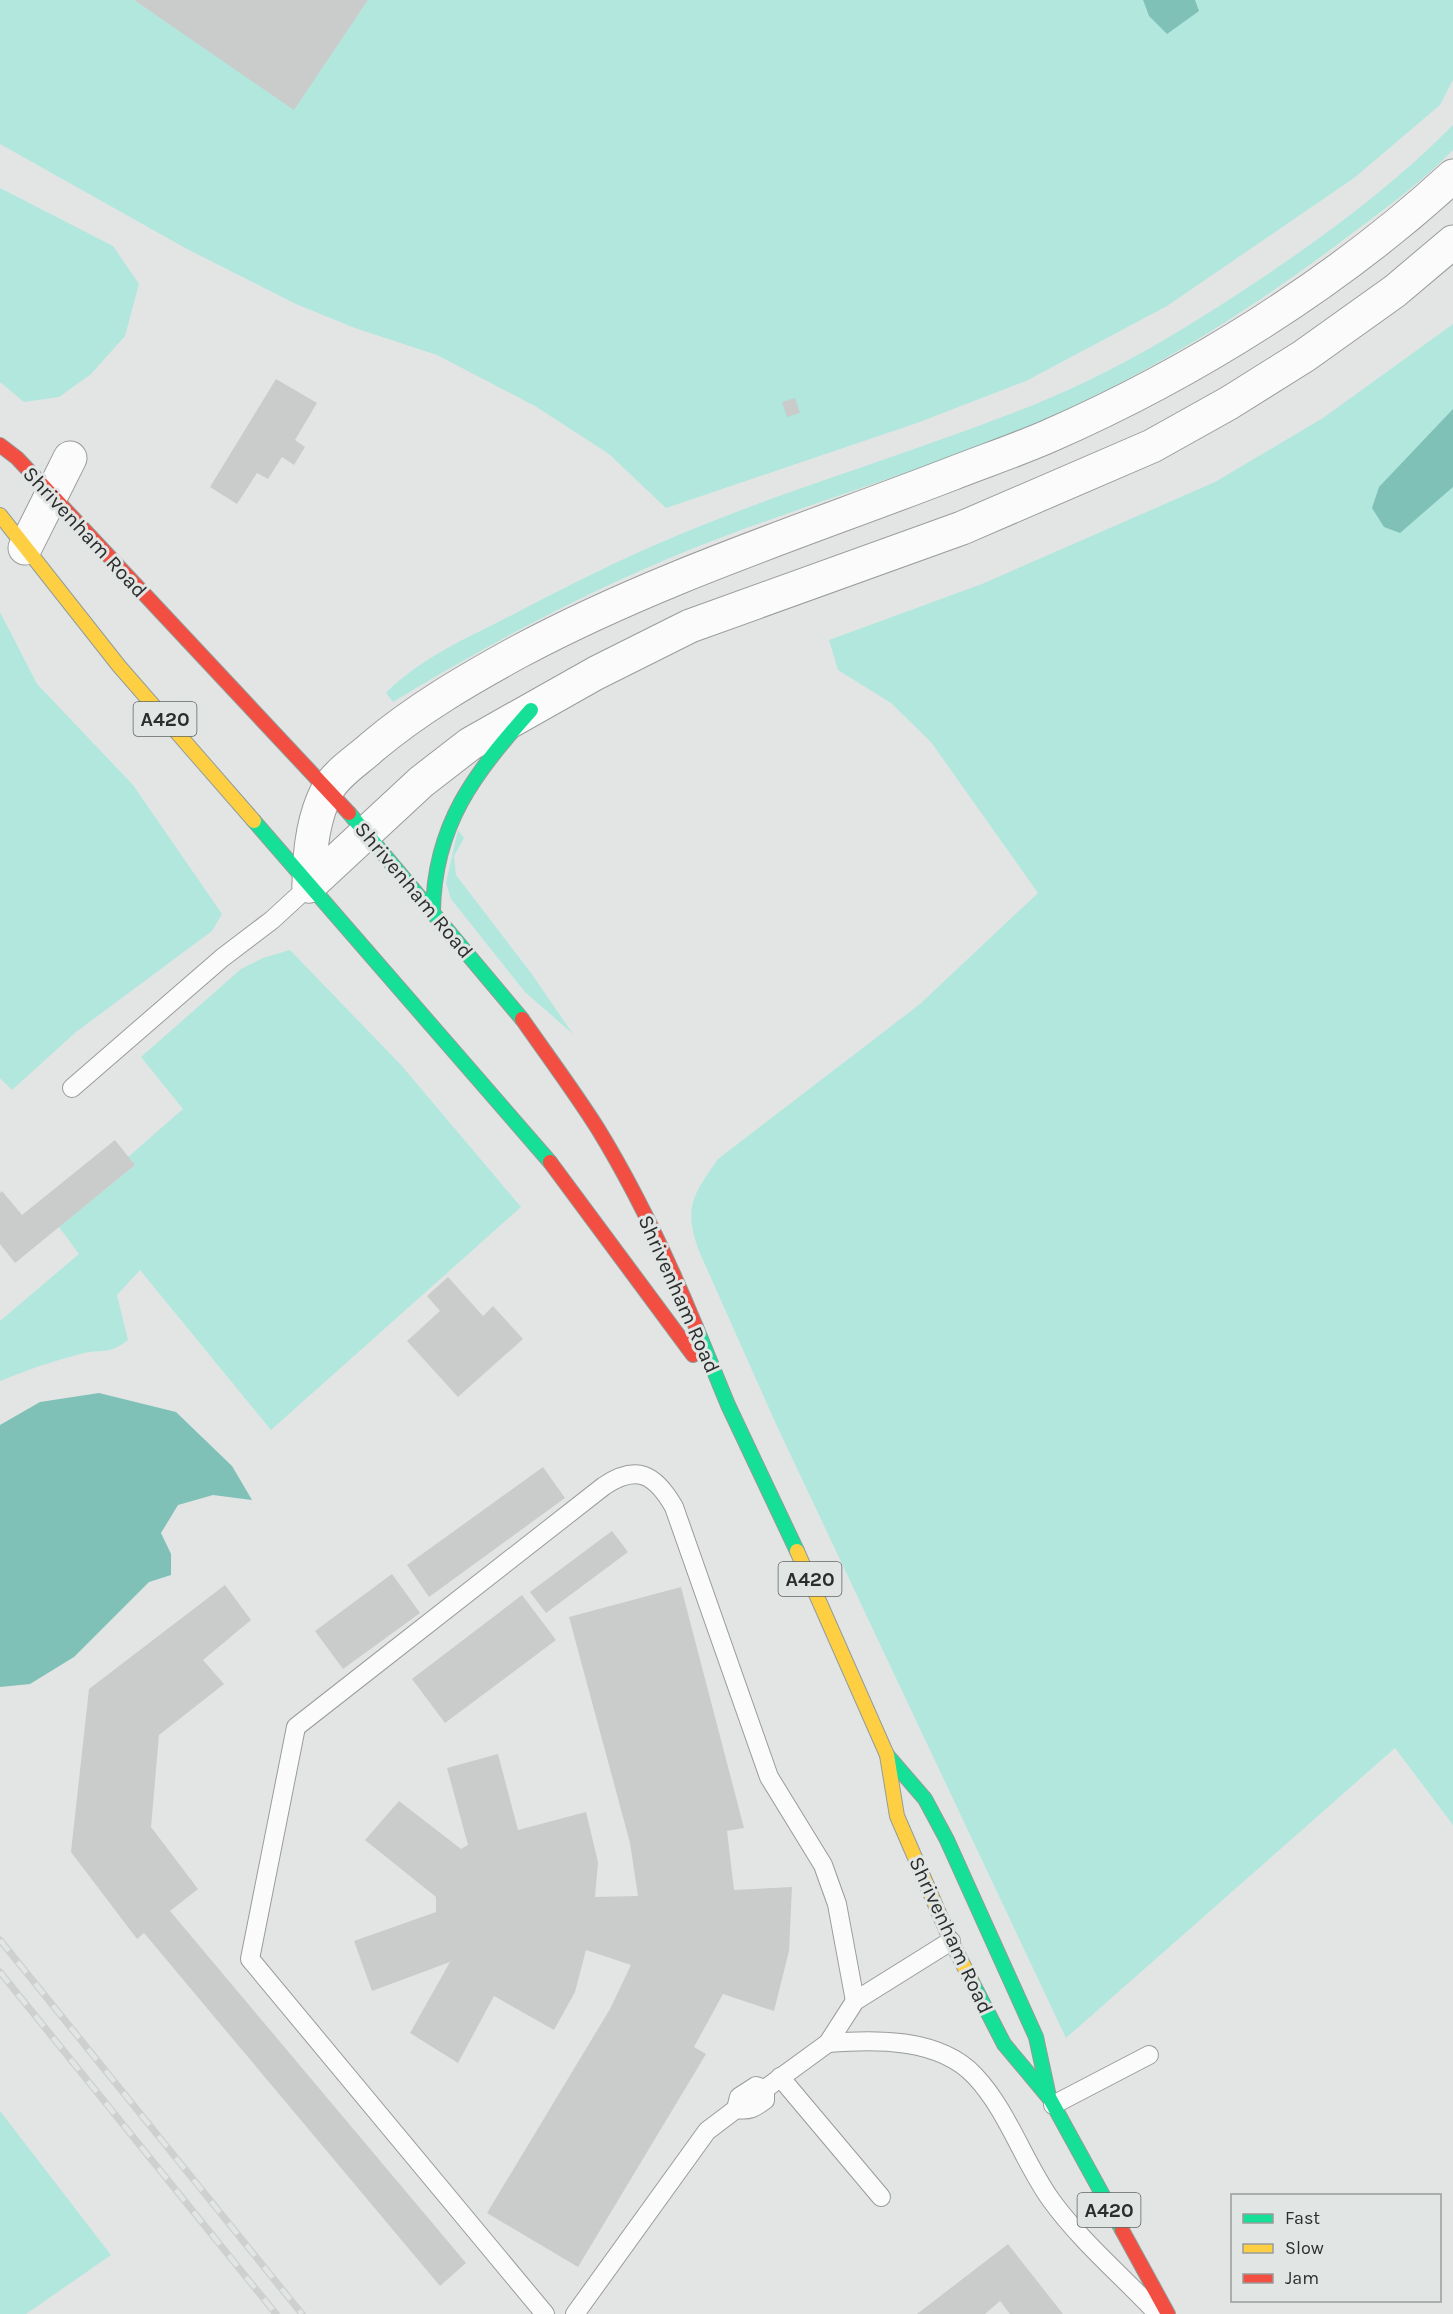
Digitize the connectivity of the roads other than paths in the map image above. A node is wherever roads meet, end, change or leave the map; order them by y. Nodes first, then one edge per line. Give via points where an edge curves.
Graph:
1 (1453, 176) edge
2 (1453, 243) edge
3 (0, 445) edge
4 (70, 458) dead end
5 (51, 495) junction
6 (0, 514) edge
7 (25, 548) junction
8 (531, 710) junction
9 (327, 789) junction
10 (366, 833) junction
11 (309, 886) junction
12 (433, 912) junction
13 (72, 1088) dead end
14 (728, 1405) junction
15 (887, 1755) junction
16 (951, 1941) junction
17 (996, 1946) junction
18 (855, 2001) junction
19 (828, 2043) junction
20 (1149, 2055) dead end
21 (780, 2077) junction
22 (1051, 2102) junction
23 (881, 2197) dead end
24 (545, 2314) edge
25 (575, 2314) edge
26 (1157, 2314) edge
27 (1168, 2314) edge

1 - 9 street via 1384,237 1325,279 1264,320 1160,380 1049,436 682,576 549,636 468,679 398,725
2 - 8 street via 1395,291 1304,356 1152,446 962,528 690,626
3 - 5 highway, Shrivenham Road / A420
4 - 5 street
5 - 7 street
5 - 9 highway, Shrivenham Road / A420
6 - 7 highway, Shrivenham Road / A420
7 - 11 highway, Shrivenham Road / A420 via 119,666
8 - 10 street via 502,724 441,765
8 - 12 highway via 488,763 454,814 439,850
9 - 10 highway, Shrivenham Road / A420
9 - 11 street via 309,856
10 - 11 street
10 - 12 highway, Shrivenham Road / A420
11 - 13 lane
11 - 14 highway, Shrivenham Road / A420 via 555,1168
12 - 14 highway, Shrivenham Road / A420 via 517,1012 597,1128 678,1283
14 - 15 highway, Shrivenham Road / A420
15 - 16 highway, Shrivenham Road / A420 via 897,1816
15 - 17 highway, Shrivenham Road / A420 via 936,1817
16 - 17 highway
16 - 18 lane
16 - 22 highway, Shrivenham Road / A420 via 1004,2044
17 - 22 highway, Shrivenham Road / A420 via 1036,2037
18 - 19 lane
18 - 24 lane via 837,1904 824,1865 769,1777 674,1507 655,1479 626,1474 603,1486 296,1727 250,1959
19 - 21 lane
19 - 26 lane via 864,2040 913,2046 955,2061 970,2071 993,2101 1051,2199
20 - 22 lane
21 - 23 lane
21 - 25 lane via 765,2089 756,2086 739,2097 736,2109 707,2131
22 - 27 highway, Shrivenham Road / A420

